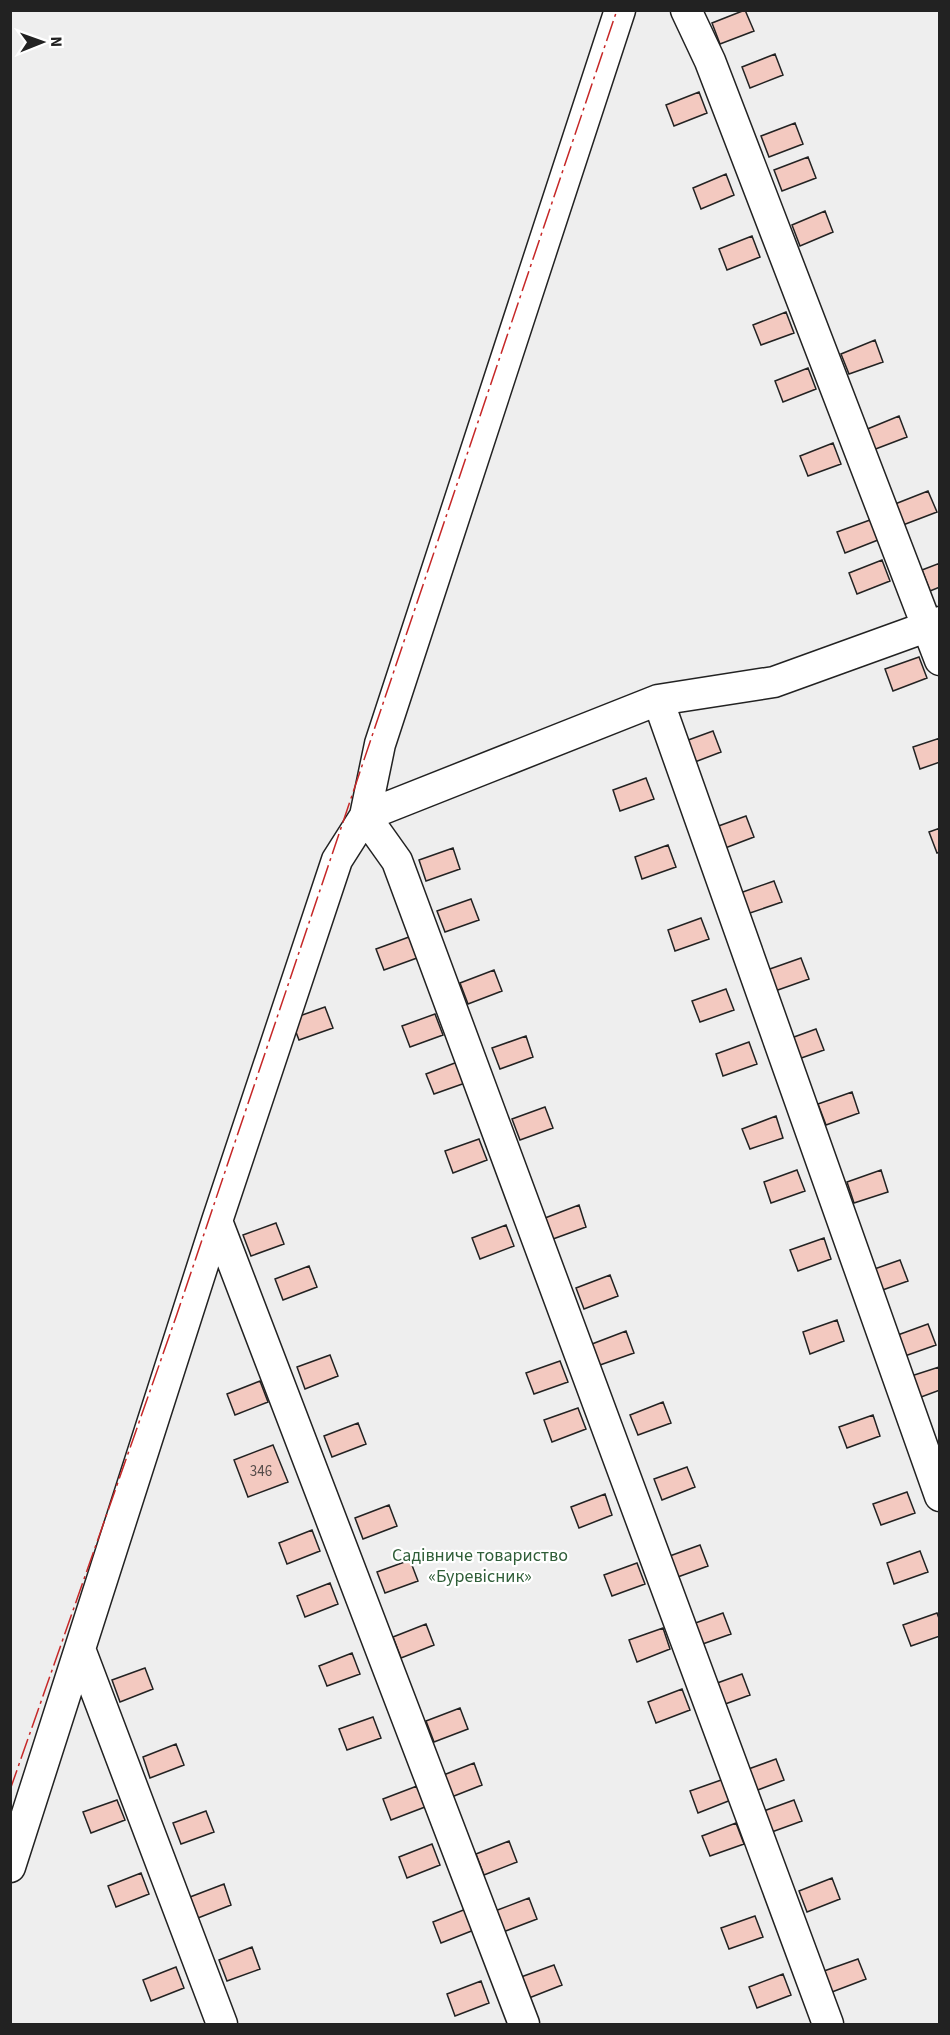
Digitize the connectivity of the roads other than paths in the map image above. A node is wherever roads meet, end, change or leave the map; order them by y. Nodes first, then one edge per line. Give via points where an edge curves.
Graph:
1 (620, 10) edge
2 (686, 10) edge
3 (933, 624) edge
4 (939, 660) edge
5 (658, 700) junction
6 (365, 816) junction
7 (217, 1221) junction
8 (939, 1496) edge
9 (80, 1649) junction
10 (10, 1867) edge
11 (222, 2025) edge
12 (524, 2025) edge
13 (828, 2025) edge

1 - 6 street via 380,744
2 - 3 street via 710,61
3 - 4 street
3 - 5 street via 774,682
5 - 6 street
5 - 8 street
6 - 7 street via 337,860
6 - 13 street via 397,861
7 - 9 street
7 - 12 street
9 - 10 street
9 - 11 street

